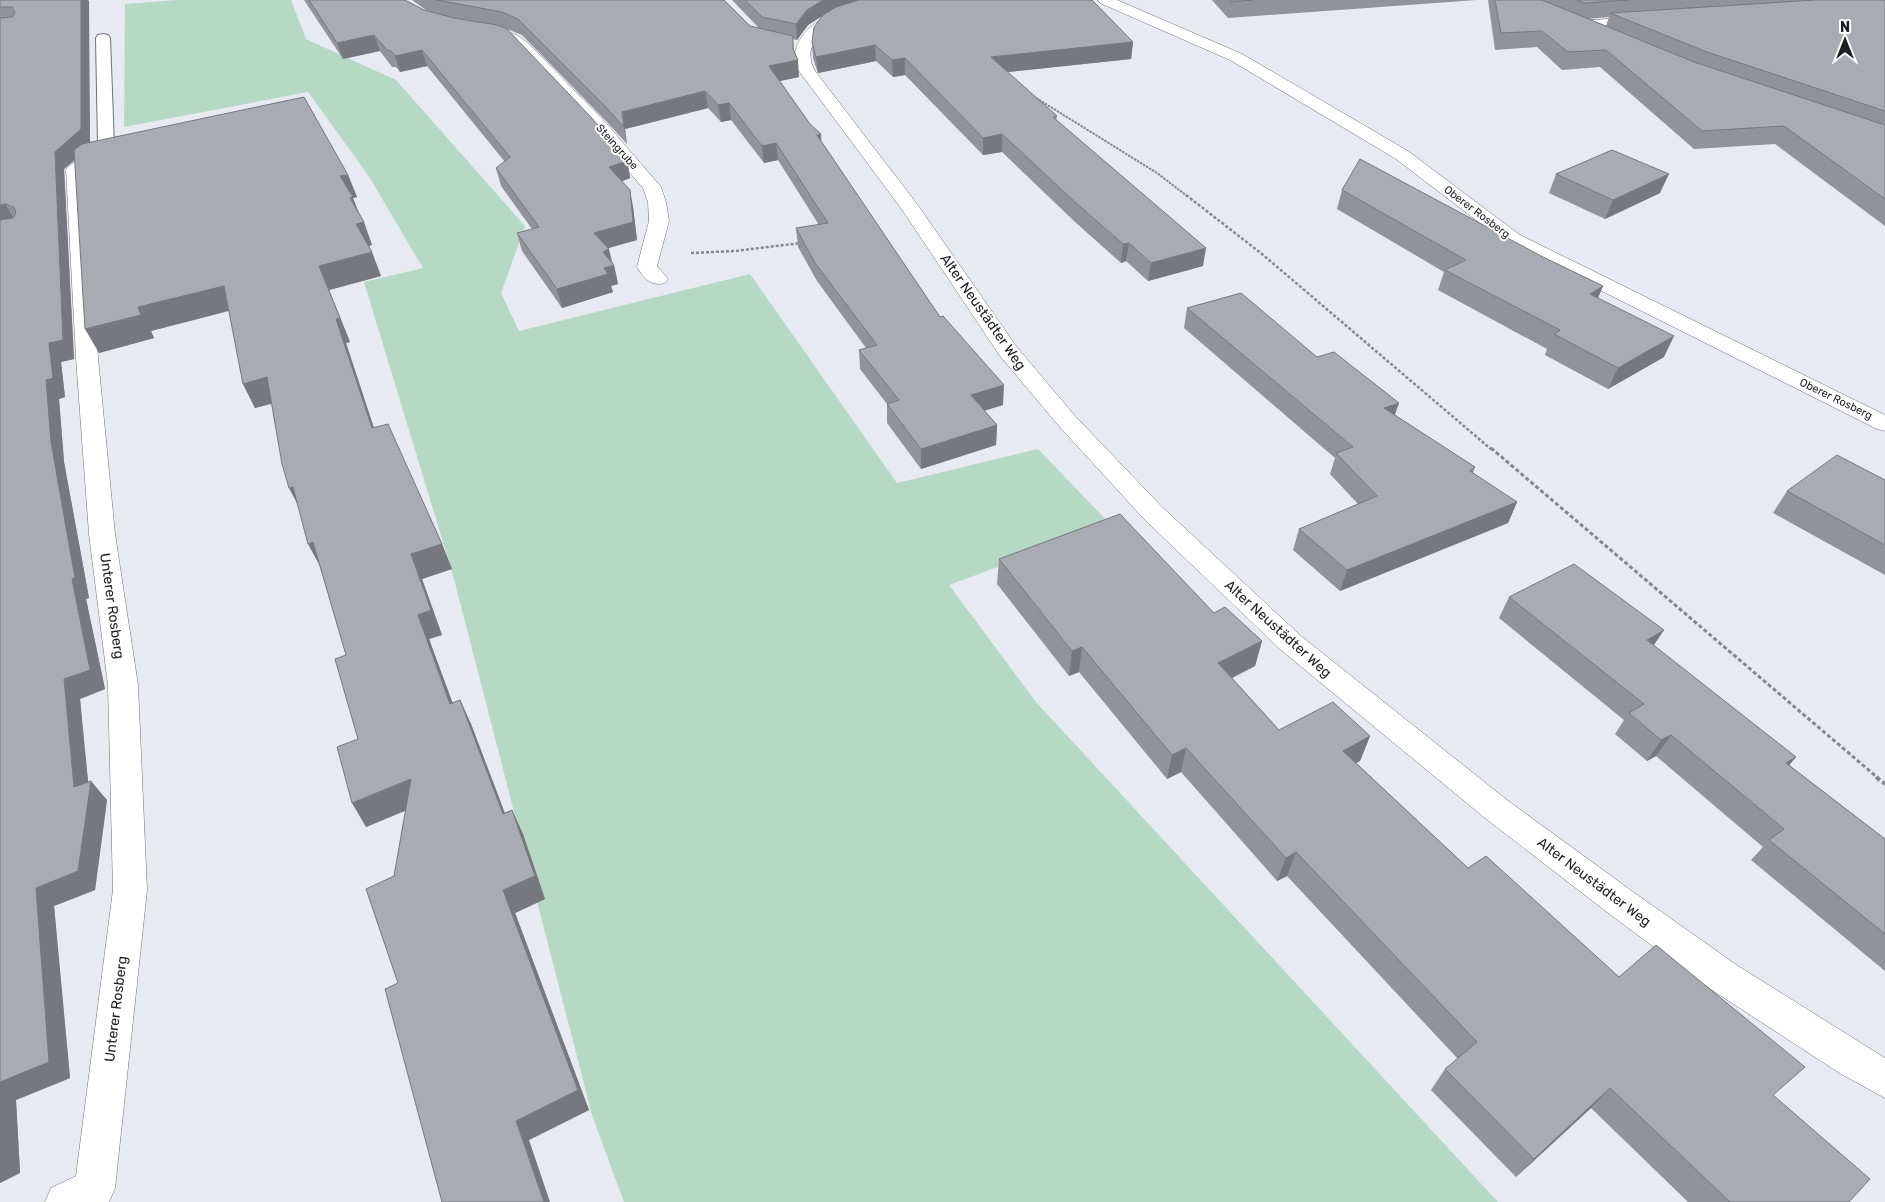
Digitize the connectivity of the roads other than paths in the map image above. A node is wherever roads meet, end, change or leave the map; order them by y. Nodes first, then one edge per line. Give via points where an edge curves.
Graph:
1 (1105, 0) edge
2 (858, 9) edge
3 (1556, 18) edge
4 (1662, 20) edge
5 (1573, 25) junction
6 (470, 28) edge
7 (103, 38) dead end
8 (1610, 40) edge
9 (785, 44) edge
10 (803, 48) junction
11 (106, 145) joint
12 (658, 279) dead end
13 (1885, 424) edge
14 (1885, 1079) edge
15 (84, 1197) edge

1 - 13 street, Oberer Rosberg via 1236,57 1402,155 1513,239
2 - 10 street via 817,28
3 - 5 street
4 - 5 street
5 - 8 street
6 - 12 street, Steingrube via 516,40 652,187 659,221 647,267
7 - 11 lane, Unterer Rosberg
9 - 10 street
10 - 14 street, Alter Neustädter Weg via 803,62 823,96 910,208 1008,351 1066,421 1160,520 1291,643 1496,809 1725,978
11 - 15 street, Unterer Rosberg via 75,169 102,534 123,685 130,890

